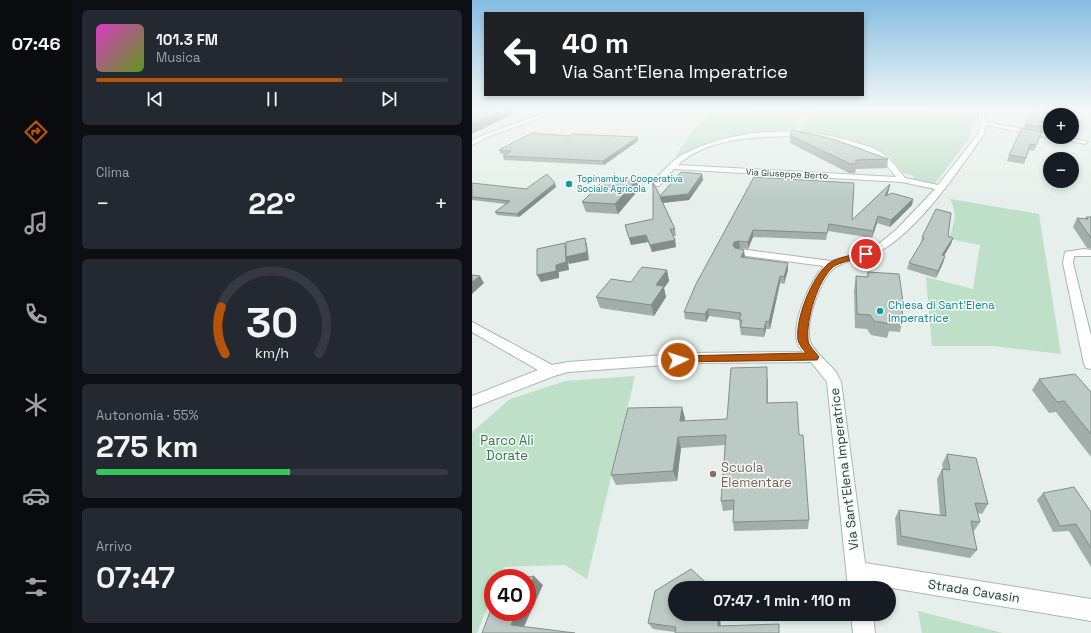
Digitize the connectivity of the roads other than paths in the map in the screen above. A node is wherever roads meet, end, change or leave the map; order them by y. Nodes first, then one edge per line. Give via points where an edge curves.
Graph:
1 (730, 140) edge
2 (839, 140) edge
3 (977, 140) edge
4 (1079, 141) edge
5 (1085, 142) dead end
6 (672, 167) junction
7 (902, 180) junction
8 (656, 184) edge
9 (939, 188) junction
10 (740, 252) edge
11 (1091, 253) edge
12 (832, 264) junction
13 (472, 326) edge
14 (814, 357) junction
15 (1091, 364) edge
16 (551, 371) junction
17 (472, 402) edge
18 (857, 580) edge
19 (1091, 610) edge
20 (863, 621) edge
21 (864, 633) edge

1 - 6 street via 716,142 682,157
2 - 7 street via 874,152 893,166
3 - 9 street
4 - 5 street
6 - 7 street, Via Giuseppe Berto
6 - 8 street
7 - 9 street, Via Giuseppe Berto
9 - 12 street via 888,242 866,254
10 - 12 street
11 - 15 street via 1070,254 1068,263
12 - 14 street, Via Sant'Elena Imperatrice via 824,272 807,308 803,338 804,344
13 - 16 street
14 - 16 street via 693,358 568,367
14 - 18 street, Via Sant'Elena Imperatrice via 834,382
16 - 17 street
18 - 19 street, Strada Cavasin
20 - 21 street

